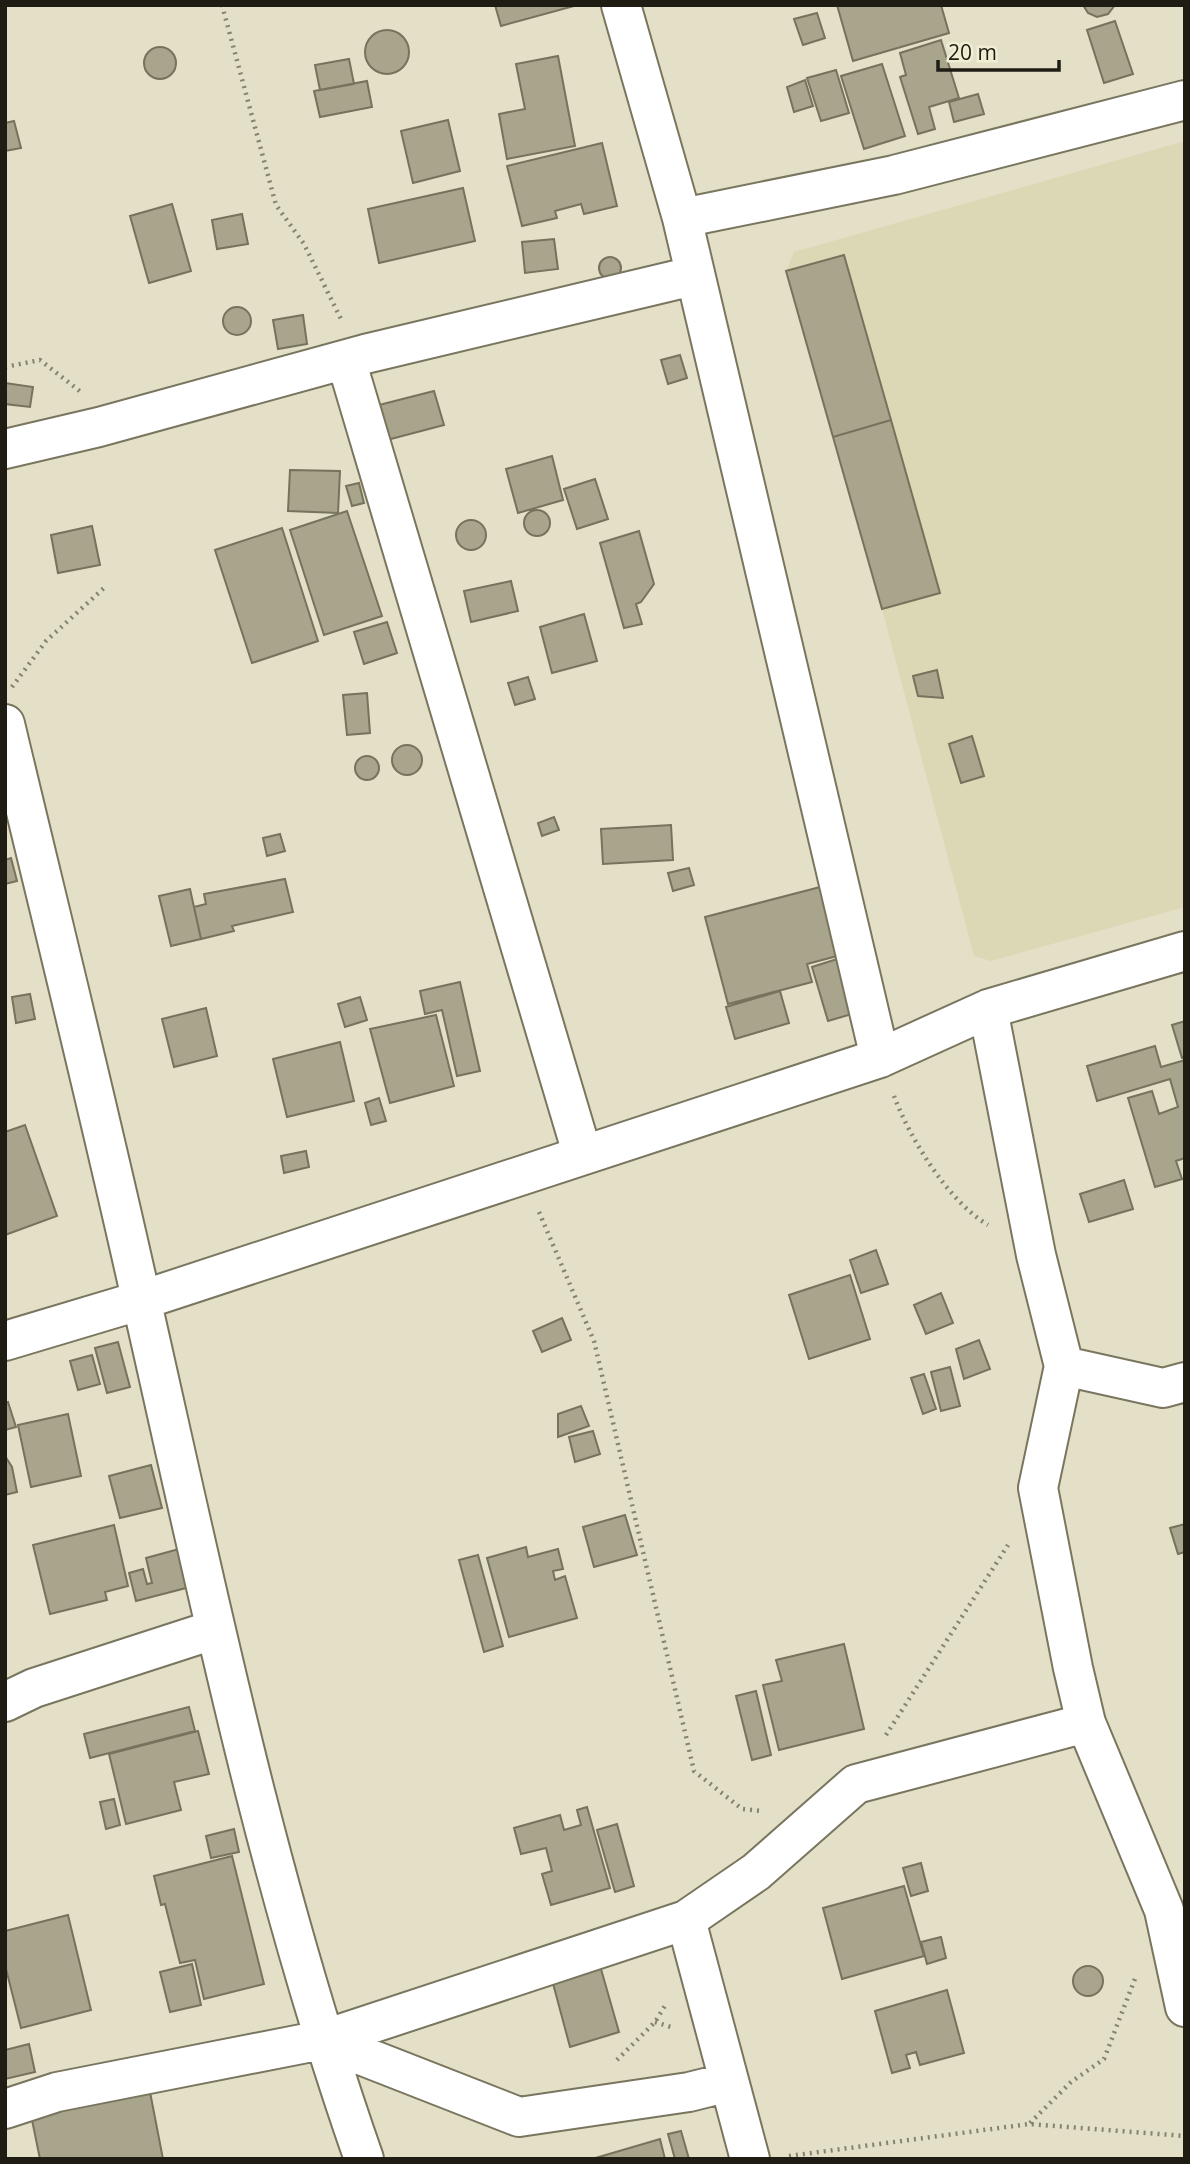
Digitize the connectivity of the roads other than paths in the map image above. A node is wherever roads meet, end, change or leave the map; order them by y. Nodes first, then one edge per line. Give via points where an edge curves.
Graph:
1 (621, 5) edge
2 (1185, 100) edge
3 (682, 218) junction
4 (693, 276) junction
5 (356, 357) junction
6 (5, 449) edge
7 (5, 724) edge
8 (1185, 951) edge
9 (988, 1009) junction
10 (880, 1058) junction
11 (582, 1153) junction
12 (142, 1300) junction
13 (5, 1341) edge
14 (1064, 1366) junction
15 (1185, 1381) edge
16 (213, 1630) junction
17 (5, 1702) edge
18 (1086, 1723) junction
19 (686, 1920) junction
20 (1185, 2007) edge
21 (322, 2040) junction
22 (729, 2082) junction
23 (5, 2109) edge
24 (767, 2158) edge
25 (364, 2159) edge

1 - 3 street
2 - 3 street via 894,175
3 - 4 street
4 - 5 street
4 - 10 street
5 - 6 street
5 - 11 street
7 - 12 street
8 - 9 street
9 - 10 street
9 - 14 street
10 - 11 street
11 - 12 street
12 - 13 street
12 - 16 street
14 - 15 street via 1163,1388
14 - 18 street via 1038,1488
16 - 17 street via 34,1688
16 - 21 street
18 - 19 street via 856,1784 756,1872
18 - 20 street via 1164,1910
19 - 21 street
19 - 22 street
21 - 22 street via 519,2117
21 - 23 street via 57,2092
21 - 25 street
22 - 24 street

